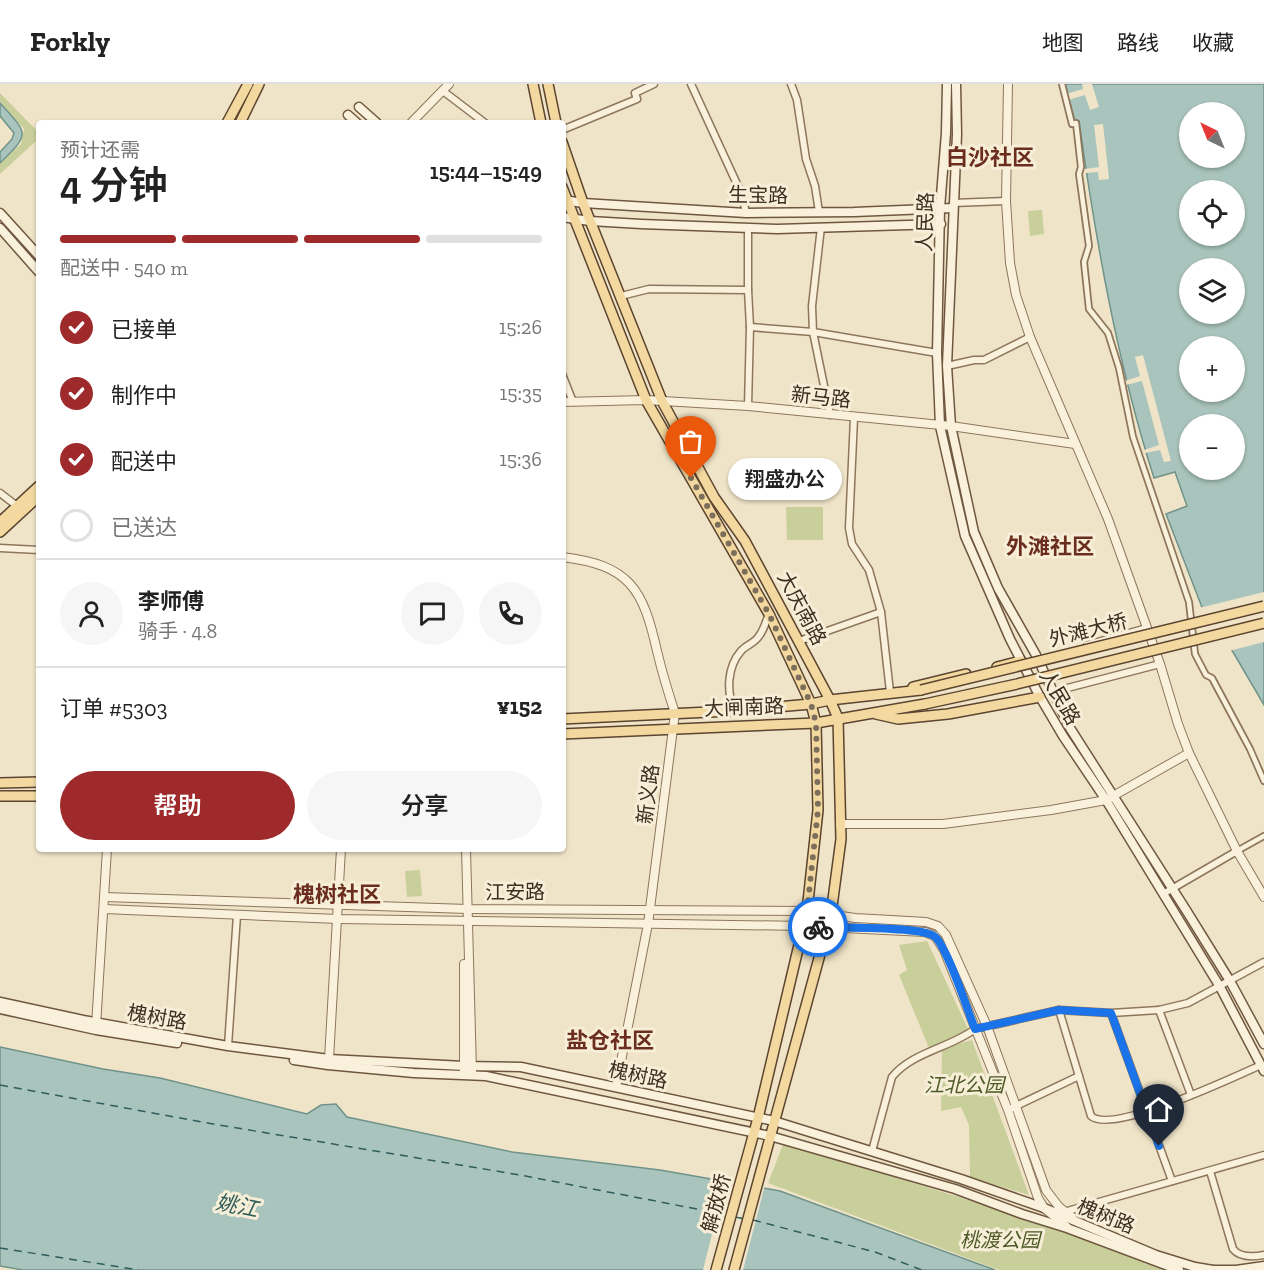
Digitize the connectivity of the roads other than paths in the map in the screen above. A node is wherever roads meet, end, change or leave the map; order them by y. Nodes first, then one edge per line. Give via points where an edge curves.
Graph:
1 (248, 84) edge
2 (259, 84) edge
3 (449, 84) edge
4 (533, 84) edge
5 (549, 84) edge
6 (654, 84) edge
7 (691, 84) edge
8 (791, 84) edge
9 (947, 84) edge
10 (956, 84) edge
11 (1008, 84) edge
12 (1062, 84) edge
13 (443, 91) junction
14 (359, 107) dead end
15 (348, 115) dead end
16 (229, 120) edge
17 (241, 120) edge
18 (354, 120) edge
19 (374, 120) edge
20 (414, 120) edge
21 (481, 120) edge
22 (540, 120) edge
23 (555, 120) edge
24 (566, 128) edge
25 (566, 154) edge
26 (566, 200) edge
27 (1006, 201) junction
28 (566, 202) edge
29 (583, 203) junction
30 (953, 206) junction
31 (940, 208) junction
32 (819, 212) junction
33 (0, 213) edge
34 (746, 213) junction
35 (566, 218) edge
36 (576, 219) junction
37 (590, 221) junction
38 (941, 224) junction
39 (821, 227) junction
40 (0, 228) edge
41 (748, 228) junction
42 (36, 249) edge
43 (36, 269) edge
44 (748, 290) junction
45 (621, 296) junction
46 (750, 327) junction
47 (813, 332) junction
48 (1030, 337) junction
49 (937, 353) junction
50 (947, 366) junction
51 (566, 384) edge
52 (646, 400) junction
53 (662, 401) junction
54 (566, 402) edge
55 (573, 402) junction
56 (748, 406) junction
57 (830, 415) junction
58 (854, 417) junction
59 (940, 426) junction
60 (951, 426) junction
61 (1075, 444) junction
62 (36, 489) edge
63 (0, 493) edge
64 (36, 499) edge
65 (17, 506) junction
66 (0, 522) edge
67 (0, 532) edge
68 (0, 548) edge
69 (36, 550) edge
70 (566, 558) edge
71 (1264, 606) edge
72 (881, 612) junction
73 (769, 614) junction
74 (1264, 622) edge
75 (1147, 628) junction
76 (800, 641) junction
77 (1037, 659) junction
78 (1021, 660) junction
79 (1160, 664) junction
80 (921, 690) joint
81 (890, 692) junction
82 (1052, 692) junction
83 (869, 697) junction
84 (1040, 697) junction
85 (830, 700) junction
86 (811, 704) junction
87 (925, 704) joint
88 (735, 710) junction
89 (675, 713) junction
90 (871, 713) junction
91 (838, 718) junction
92 (566, 719) edge
93 (816, 723) junction
94 (672, 728) junction
95 (566, 735) edge
96 (1189, 753) junction
97 (1264, 781) edge
98 (36, 782) edge
99 (0, 783) edge
100 (0, 796) edge
101 (36, 796) edge
102 (1110, 798) junction
103 (840, 824) junction
104 (1264, 836) edge
105 (1237, 851) junction
106 (107, 852) edge
107 (341, 852) edge
108 (461, 852) edge
109 (466, 852) edge
110 (1173, 890) junction
111 (1163, 894) junction
112 (104, 897) junction
113 (1264, 897) edge
114 (339, 906) junction
115 (466, 908) junction
116 (104, 909) junction
117 (650, 910) junction
118 (807, 911) junction
119 (831, 914) junction
120 (237, 915) junction
121 (338, 919) junction
122 (466, 922) junction
123 (648, 924) junction
124 (804, 926) junction
125 (827, 928) junction
126 (1264, 962) edge
127 (1230, 981) junction
128 (1220, 987) junction
129 (0, 1002) edge
130 (0, 1009) edge
131 (1059, 1010) junction
132 (1159, 1010) junction
133 (1111, 1013) junction
134 (987, 1026) junction
135 (96, 1027) junction
136 (975, 1029) junction
137 (1264, 1044) edge
138 (228, 1046) junction
139 (329, 1059) junction
140 (1263, 1068) edge
141 (468, 1071) junction
142 (1079, 1076) junction
143 (616, 1087) junction
144 (1191, 1095) junction
145 (1012, 1108) junction
146 (1147, 1112) junction
147 (758, 1118) junction
148 (774, 1121) junction
149 (754, 1132) junction
150 (770, 1136) junction
151 (872, 1151) junction
152 (1264, 1155) edge
153 (1210, 1171) junction
154 (1172, 1181) junction
155 (1044, 1208) junction
156 (1064, 1212) junction
157 (1067, 1227) junction
158 (1102, 1234) junction
159 (1264, 1255) edge
160 (1264, 1266) edge
161 (716, 1270) edge
162 (734, 1270) edge
163 (1179, 1270) edge
164 (1214, 1270) edge

1 - 16 main road
2 - 17 main road
3 - 13 street
4 - 22 main road
5 - 23 main road
6 - 24 street via 635,93 637,99
7 - 34 street via 742,195
8 - 32 street
9 - 31 main road, 人民路
10 - 30 main road, 人民路
11 - 27 street
12 - 97 street via 1072,123 1076,123 1089,246 1084,262 1089,309 1108,333 1119,368 1133,437 1189,602 1197,660 1212,678
13 - 20 street
13 - 21 street
14 - 19 main road
15 - 18 main road
25 - 29 main road, 大庆南路
26 - 29 main road, 生宝路
27 - 30 street
27 - 48 street via 1010,263
28 - 36 main road, 大庆南路
29 - 34 main road, 生宝路
29 - 37 main road, 大庆南路
30 - 31 main road, 生宝路
30 - 50 main road, 人民路
31 - 32 main road, 生宝路
31 - 38 main road, 人民路
32 - 34 main road, 生宝路
33 - 42 main road
35 - 36 main road, 生宝路
36 - 37 main road, 生宝路
36 - 52 main road, 大庆南路
37 - 41 main road, 生宝路
37 - 45 main road, 大庆南路
38 - 39 main road, 生宝路
38 - 49 main road, 人民路
39 - 41 main road, 生宝路
39 - 47 street
40 - 43 main road
41 - 44 street
44 - 45 street via 649,289
44 - 46 street
45 - 53 main road, 大庆南路
46 - 47 street
46 - 56 street
47 - 49 street
47 - 57 street
48 - 50 street via 984,360
48 - 61 street
49 - 59 main road, 人民路
50 - 60 main road, 人民路
51 - 55 street
52 - 53 street, 新马路
52 - 55 street, 新马路
52 - 73 main road, 大庆南路
53 - 56 street, 新马路
53 - 76 main road, 大庆南路
54 - 55 street, 新马路
56 - 57 street, 新马路
57 - 58 street, 新马路
58 - 59 street, 新马路
58 - 72 street via 849,528 852,544 869,570
59 - 60 street, 新马路
59 - 78 main road, 人民路 via 965,536
60 - 61 street, 新马路
60 - 77 main road, 人民路 via 974,532 998,588
61 - 75 street via 1108,519
62 - 65 main road
63 - 65 street
64 - 67 main road
65 - 66 main road
68 - 69 street
70 - 89 street, 新义路 via 606,566 641,597
71 - 80 main road, 外滩大桥, bridge
72 - 76 street
72 - 81 street
73 - 86 main road, 大庆南路
73 - 88 street via 759,638 741,651 733,664 729,699
74 - 87 main road, 外滩大桥, bridge
75 - 77 street
75 - 79 street
76 - 85 main road, 大庆南路
77 - 82 main road, 人民路
78 - 81 main road
78 - 84 main road, 人民路
79 - 82 street
79 - 96 street
80 - 83 main road, 大闸南路
81 - 83 main road
82 - 102 main road, 人民路
83 - 85 main road, 大闸南路
84 - 90 main road via 898,719
84 - 102 main road, 人民路 via 1063,736
85 - 86 main road, 大闸南路
85 - 91 main road, 大庆南路
86 - 88 main road, 大闸南路
86 - 93 main road, 大庆南路
87 - 90 main road, 大闸南路
88 - 89 main road, 大闸南路
89 - 92 main road, 大闸南路
89 - 94 street, 新义路
90 - 91 main road, 大闸南路
91 - 93 main road, 大闸南路
91 - 103 main road, 大庆南路
93 - 94 main road, 大闸南路
93 - 118 main road, 大庆南路 via 818,810
94 - 95 main road, 大闸南路
94 - 117 street, 新义路
96 - 102 street
96 - 105 street
98 - 99 main road
100 - 101 main road
102 - 103 street via 942,824
102 - 110 main road, 人民路
102 - 111 main road, 人民路
103 - 119 main road, 大庆南路 via 840,859
104 - 105 street
105 - 110 street
105 - 113 street
106 - 112 street
107 - 114 street
108 - 115 street
109 - 115 street
110 - 111 street
110 - 127 main road, 人民路
111 - 128 main road, 人民路
112 - 114 street, 江安路
112 - 116 street
114 - 115 street, 江安路
114 - 121 street
115 - 117 street, 江安路
115 - 122 street
116 - 120 street, 江安路
116 - 135 street
117 - 118 street, 江安路
117 - 123 street, 新义路
118 - 119 street, 江安路
118 - 124 main road, 大庆南路
119 - 125 main road, 大庆南路
119 - 134 street, 江安路 via 938,926 946,935
120 - 121 street, 江安路
120 - 138 street
121 - 122 street, 江安路
121 - 139 street
122 - 123 street, 江安路
122 - 141 street
123 - 124 street, 江安路
123 - 143 street, 新义路
124 - 125 street, 江安路
124 - 147 main road, 大庆南路
125 - 136 street, 江安路 via 925,932 935,936
125 - 148 main road, 大庆南路
126 - 127 street
127 - 128 street
127 - 137 main road, 人民路
128 - 132 street via 1188,1003
128 - 140 main road, 人民路
129 - 135 main road, 槐树路
130 - 135 main road, 槐树路
131 - 133 street
131 - 134 street
131 - 142 street
132 - 133 street
132 - 144 street
133 - 146 street
134 - 136 street
134 - 145 street
135 - 138 main road, 槐树路
135 - 141 main road, 槐树路 via 328,1065
136 - 145 street
136 - 151 street via 964,1038 900,1067 892,1077
138 - 139 main road, 槐树路
139 - 141 main road, 槐树路
140 - 144 street
141 - 143 main road, 槐树路 via 521,1067
141 - 149 main road, 槐树路
142 - 145 street
142 - 146 street via 1091,1116 1096,1120
143 - 147 main road, 槐树路
144 - 146 street
145 - 155 street
145 - 156 street via 1046,1190
146 - 154 street
147 - 148 main road, 槐树路
147 - 149 main road, 大庆南路
148 - 150 main road, 大庆南路
148 - 151 main road, 槐树路
149 - 150 main road, 槐树路
149 - 161 main road, 解放桥
150 - 157 main road, 槐树路 via 955,1189
150 - 162 main road, 解放桥
151 - 155 main road, 槐树路
152 - 153 street
153 - 154 street
153 - 159 street via 1233,1249 1251,1257
154 - 156 street
155 - 157 street
155 - 158 main road, 槐树路
156 - 158 street
157 - 163 main road, 槐树路
158 - 164 main road, 槐树路 via 1156,1255
160 - 164 main road, 槐树路

